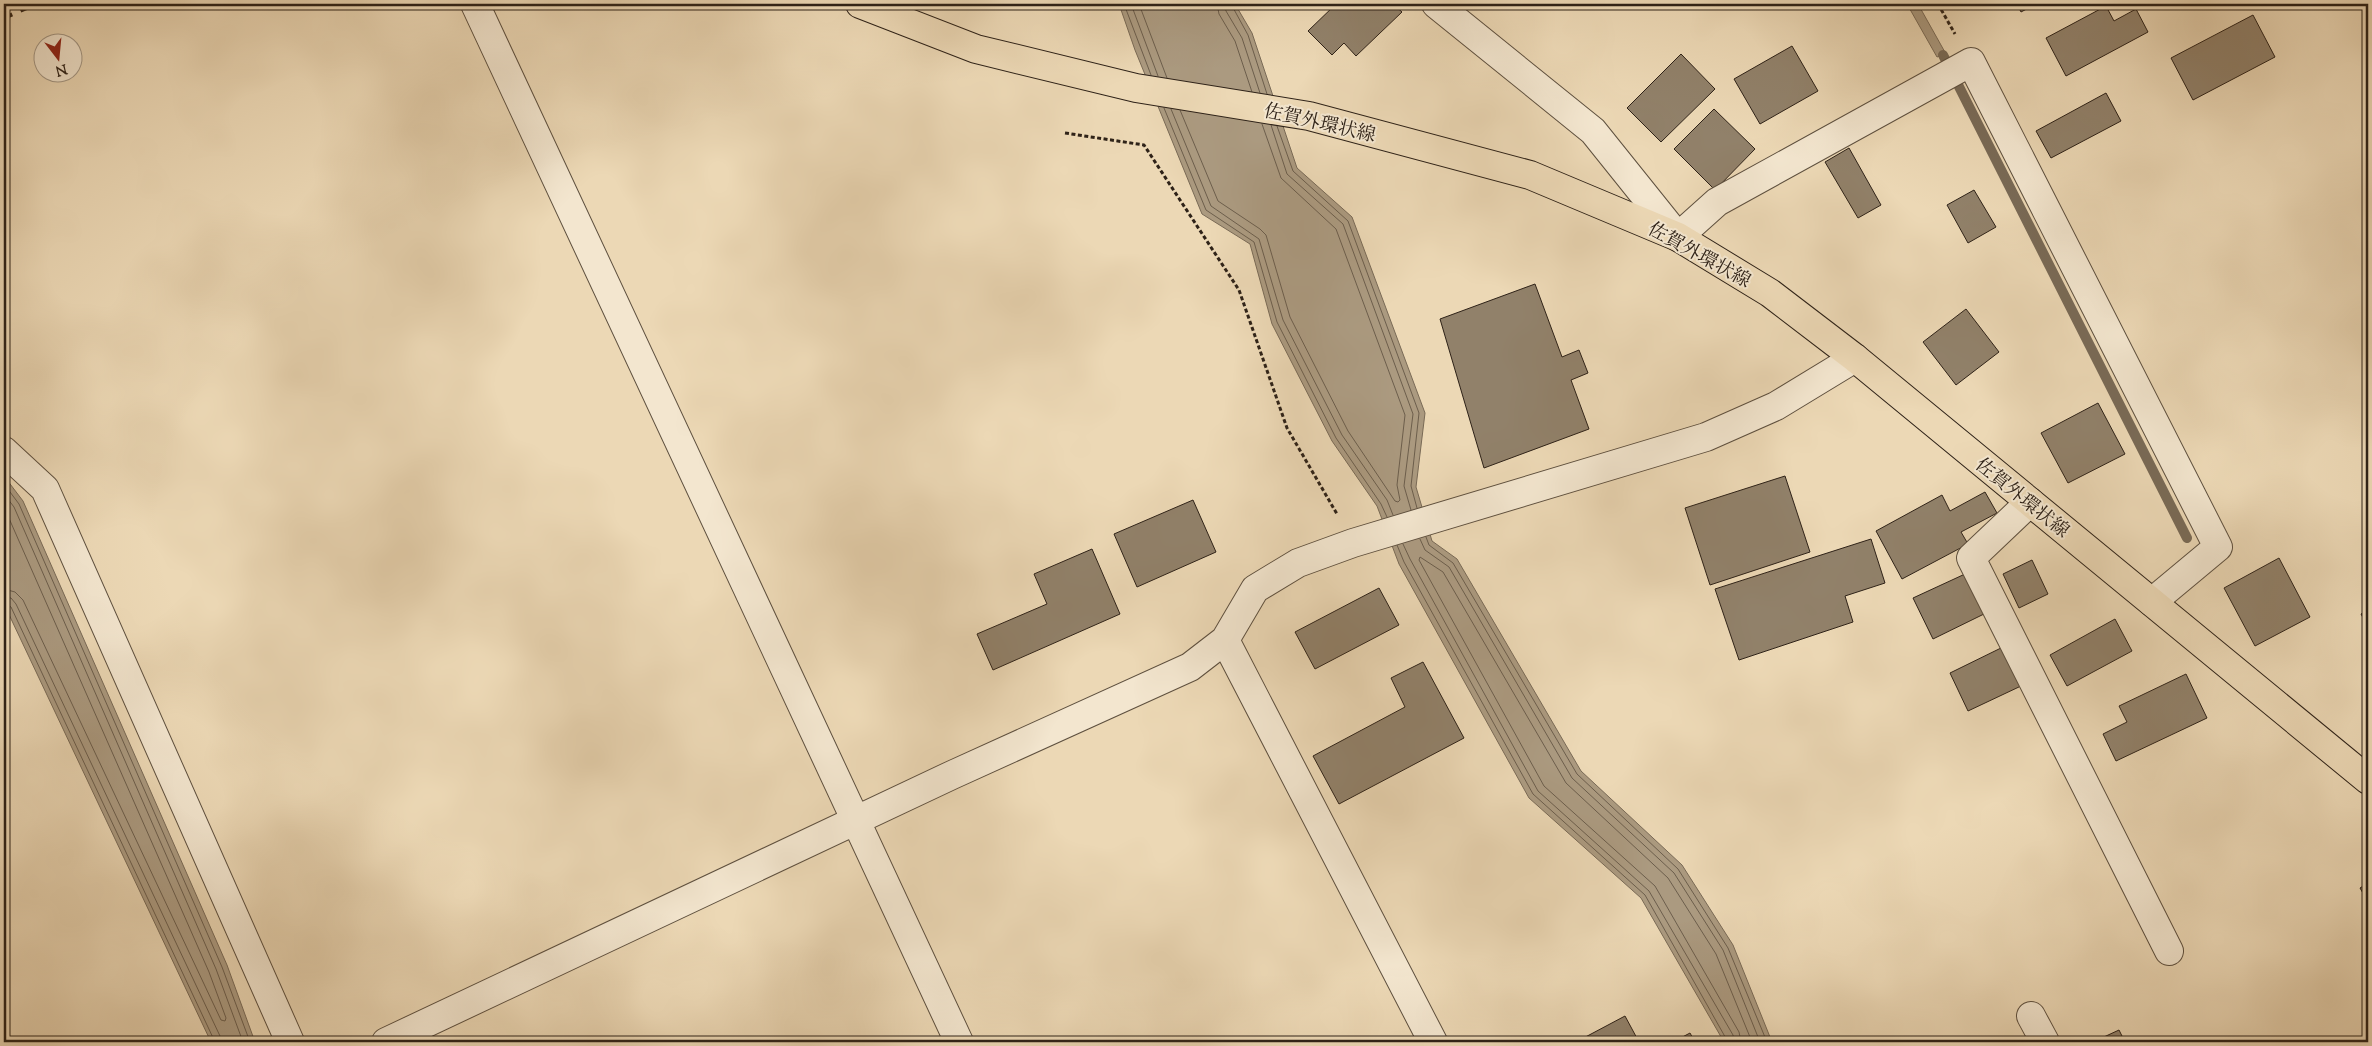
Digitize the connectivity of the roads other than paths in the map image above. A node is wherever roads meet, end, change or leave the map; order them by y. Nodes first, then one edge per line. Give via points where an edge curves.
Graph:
1 (475, 4) edge
2 (860, 4) edge
3 (1436, 4) edge
4 (1678, 237) junction
5 (1855, 358) junction
6 (4, 451) edge
7 (2030, 502) junction
8 (2152, 602) junction
9 (1225, 640) junction
10 (2368, 780) edge
11 (855, 822) junction
12 (2169, 951) dead end
13 (2031, 1016) dead end
14 (290, 1042) edge
15 (386, 1042) edge
16 (959, 1042) edge
17 (1433, 1042) edge
18 (2045, 1042) edge

1 - 11 street
2 - 4 main road, 佐賀外環状線 via 976,49 1136,88 1309,116 1530,175
3 - 4 street via 1593,131
4 - 5 main road, 佐賀外環状線 via 1770,294
4 - 8 street via 1718,202 1971,62 2218,547
5 - 7 main road, 佐賀外環状線
5 - 9 street via 1776,406 1706,436 1363,540 1298,563 1254,588
6 - 14 street via 45,489
7 - 8 main road, 佐賀外環状線
7 - 12 street via 1971,558
8 - 10 main road, 佐賀外環状線
9 - 11 street via 1190,668
9 - 17 street
11 - 15 street
11 - 16 street
13 - 18 street

